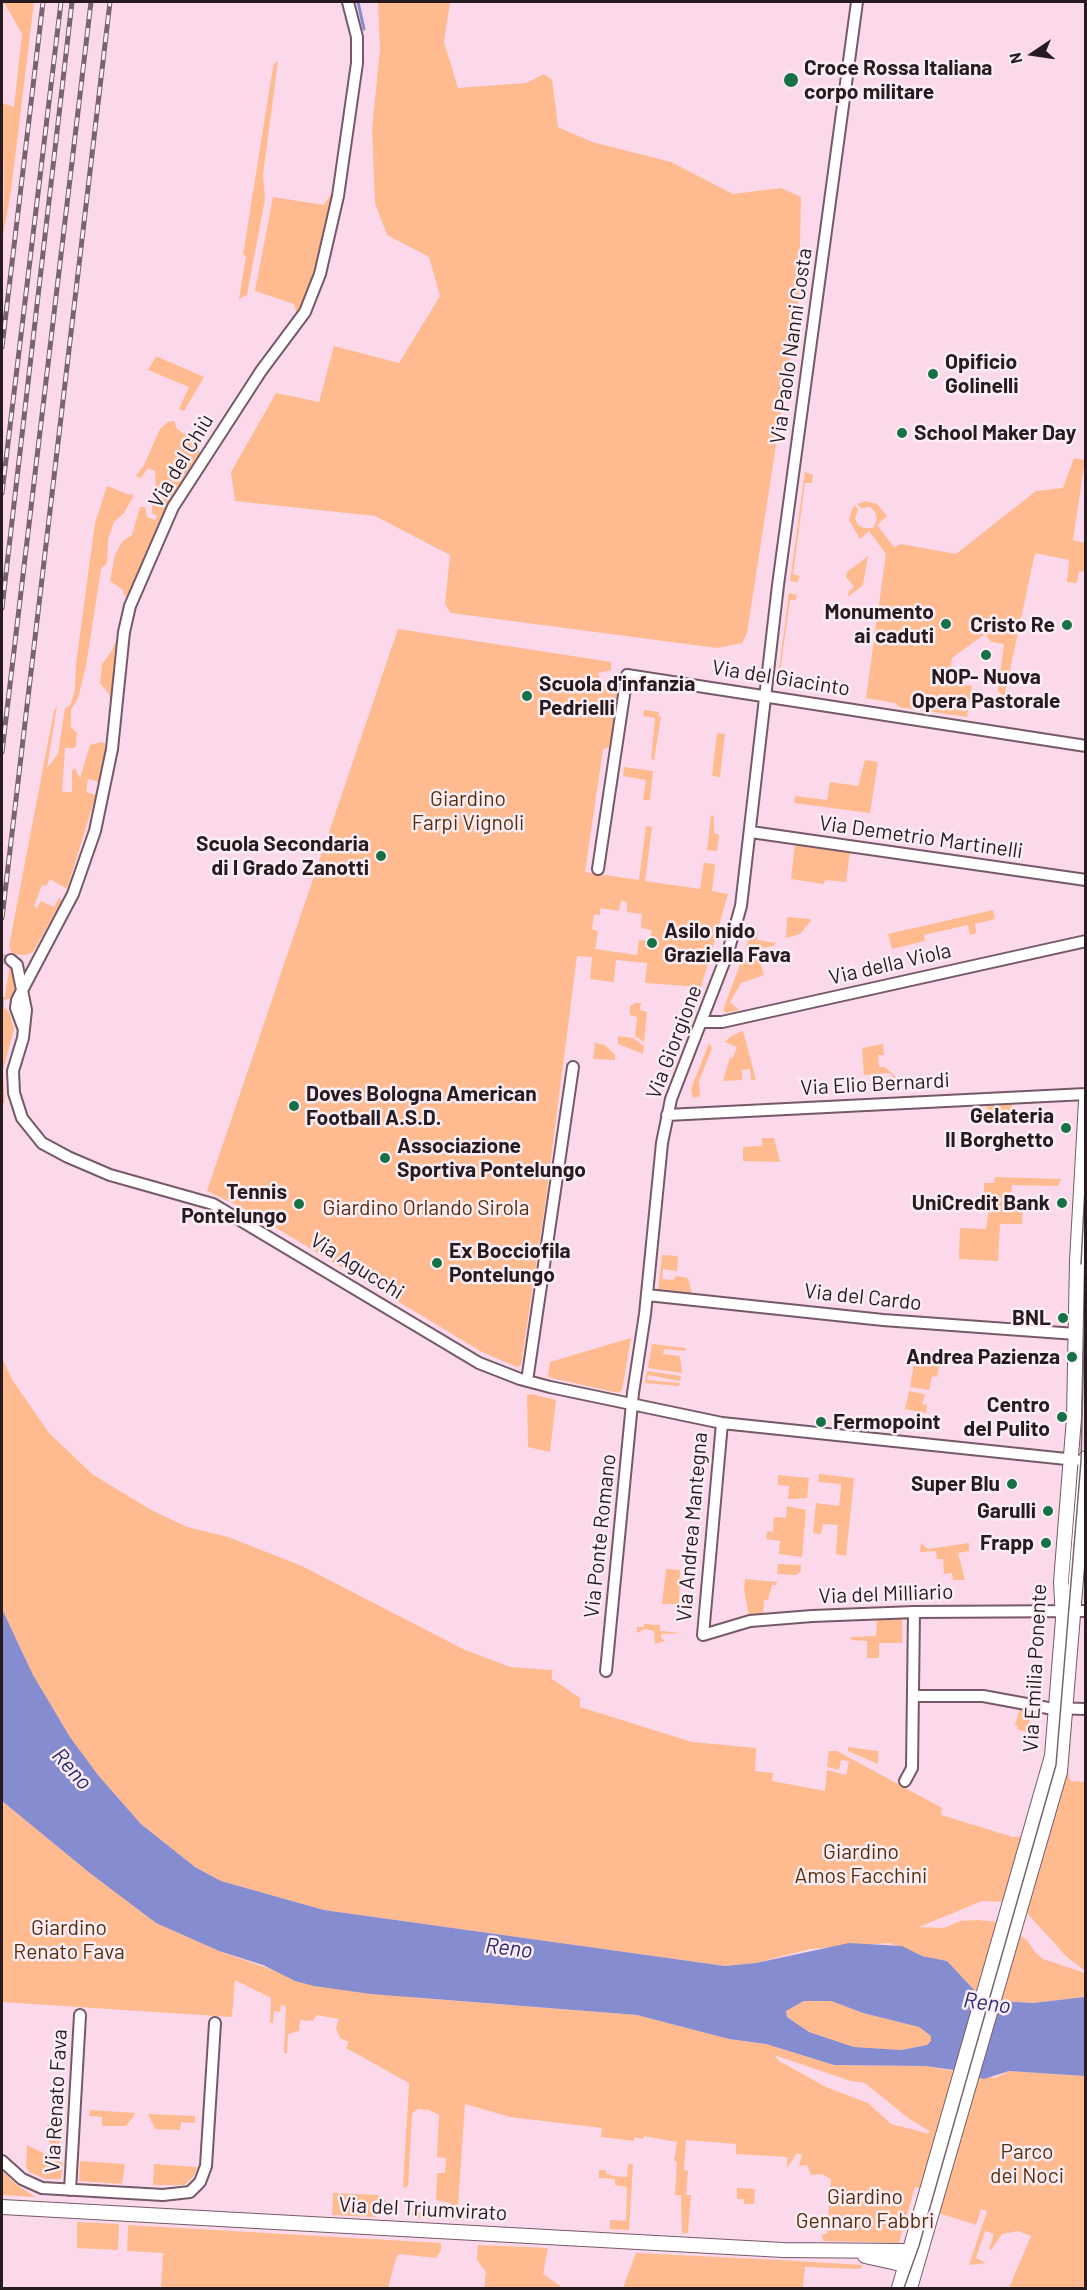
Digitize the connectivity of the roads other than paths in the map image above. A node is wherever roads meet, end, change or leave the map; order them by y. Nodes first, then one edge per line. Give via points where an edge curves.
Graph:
1 (348, 2) edge
2 (857, 2) edge
3 (765, 695) junction
4 (1086, 746) edge
5 (751, 832) junction
6 (598, 869) dead end
7 (1086, 880) edge
8 (1086, 941) edge
9 (42, 950) junction
10 (23, 989) junction
11 (4, 1002) dead end
12 (16, 1008) junction
13 (702, 1022) junction
14 (24, 1033) junction
15 (573, 1067) dead end
16 (1086, 1094) edge
17 (1086, 1101) edge
18 (667, 1115) junction
19 (647, 1295) junction
20 (1076, 1334) junction
21 (527, 1381) junction
22 (632, 1406) junction
23 (722, 1423) junction
24 (1081, 1460) edge
25 (1074, 1610) edge
26 (914, 1612) junction
27 (702, 1634) joint
28 (606, 1671) dead end
29 (913, 1696) junction
30 (1062, 1708) junction
31 (1086, 1709) edge
32 (905, 1781) dead end
33 (80, 2014) dead end
34 (215, 2023) dead end
35 (2, 2161) edge
36 (70, 2190) junction
37 (3, 2206) edge
38 (838, 2252) junction
39 (912, 2257) junction
40 (879, 2260) junction
41 (899, 2288) edge
42 (910, 2289) edge

1 - 9 street, Via del Chiù via 357,37 357,63 338,196 320,274 305,312 261,371 173,507 134,596 124,632 114,740 95,831 73,894
2 - 3 street, Via Paolo Nanni Costa
3 - 4 street, Via del Giacinto
3 - 5 street, Via Giorgione
3 - 6 street, Via del Giacinto via 627,675
5 - 7 street, Via Demetrio Martinelli
5 - 13 street, Via Giorgione via 735,930
8 - 13 street, Via della Viola via 722,1022
9 - 10 street, Via del Chiù
9 - 10 street, Via Agucchi via 30,961 13,962
10 - 12 street
10 - 14 street, Via Agucchi
11 - 12 street
12 - 14 street
13 - 18 street, Via Giorgione
14 - 21 street, Via Agucchi via 13,1071 14,1093 22,1118 42,1143 110,1175 213,1204 458,1352
15 - 21 street
16 - 18 street, Via Elio Bernardi
17 - 20 main road, Via Emilia Ponente
18 - 19 street, Via Giorgione
19 - 20 street, Via del Cardo via 884,1320
19 - 22 street, Via Giorgione
20 - 24 main road, Via Emilia Ponente
21 - 22 street, Via Agucchi
22 - 23 street, Via Agucchi
22 - 28 street, Via Ponte Romano
23 - 24 street, Via Agucchi
23 - 27 street, Via Andrea Mantegna
24 - 25 main road, Via Emilia Ponente via 1061,1582
25 - 26 street, Via del Milliario
25 - 30 main road, Via Emilia Ponente
26 - 27 street, Via del Milliario via 750,1621
26 - 29 street
29 - 30 street via 983,1696
29 - 32 street via 912,1768
30 - 31 street
30 - 39 main road, Via Emilia Ponente via 1053,1776 928,2216
33 - 36 street, Via Renato Fava
34 - 36 street, Via Renato Fava via 206,2166 200,2182 177,2196
35 - 36 street, Via Renato Fava via 29,2184
37 - 38 main road, Via del Triumvirato
38 - 39 main road, Via del Triumvirato
38 - 40 main road, Via del Triumvirato
39 - 40 main road, Via del Triumvirato
39 - 41 main road, Via Emilia Ponente
39 - 42 main road, Via Emilia Ponente
40 - 41 main road via 889,2268

